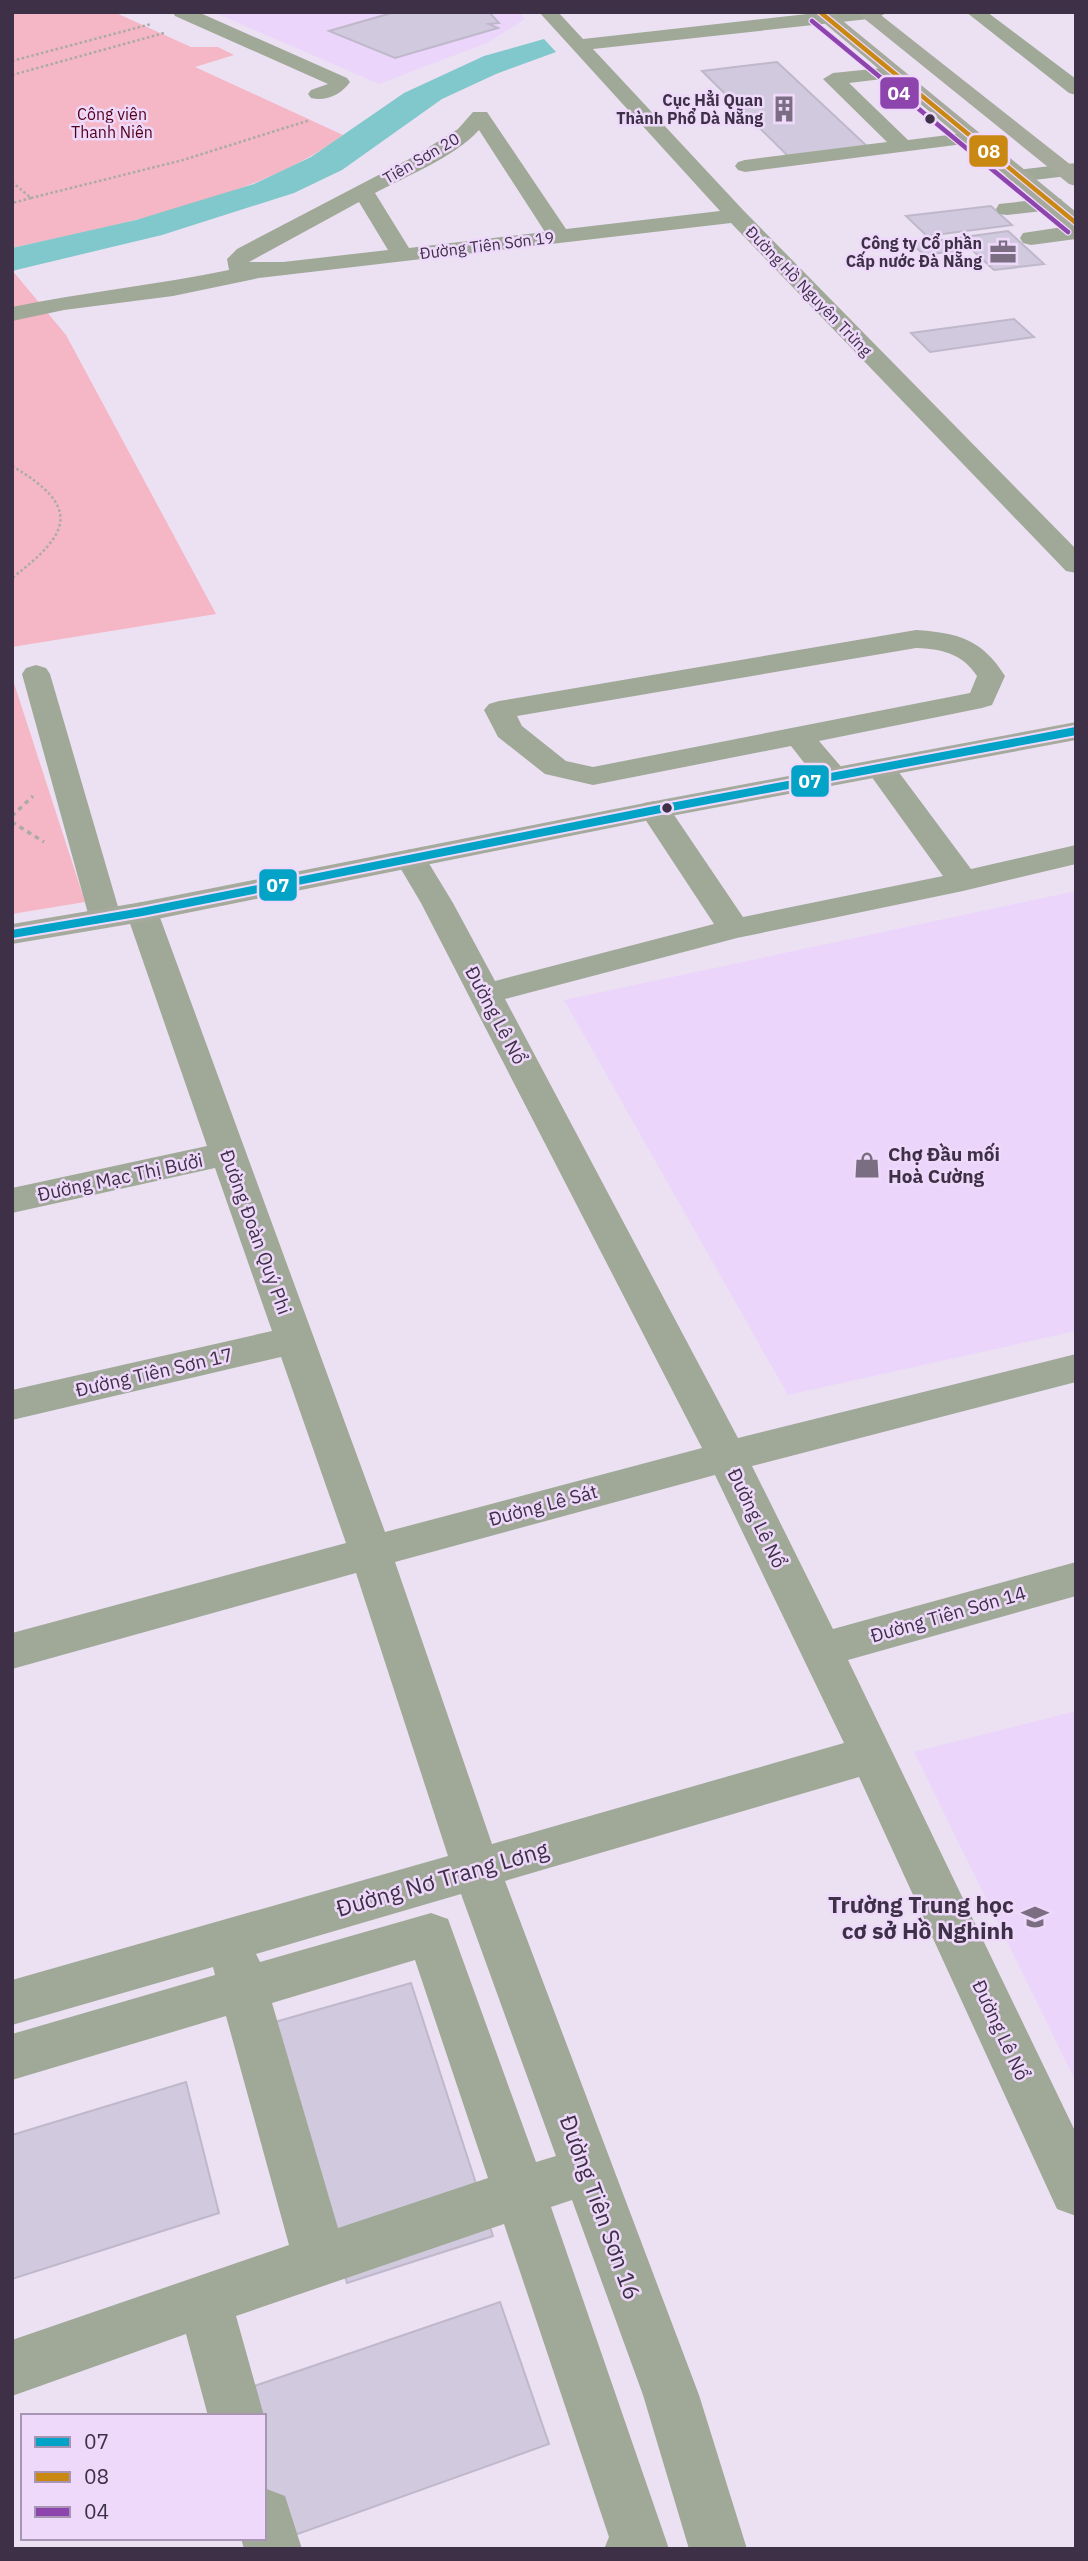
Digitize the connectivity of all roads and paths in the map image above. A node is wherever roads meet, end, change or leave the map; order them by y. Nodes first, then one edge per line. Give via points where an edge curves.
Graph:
1 (182, 12) edge
2 (548, 12) edge
3 (975, 12) edge
4 (870, 13) edge
5 (822, 15) edge
6 (160, 24) junction
7 (239, 37) junction
8 (578, 45) junction
9 (12, 61) edge
10 (12, 73) edge
11 (892, 73) junction
12 (1076, 89) edge
13 (318, 94) dead end
14 (306, 113) dead end
15 (972, 138) junction
16 (904, 146) junction
17 (745, 166) dead end
18 (1072, 173) edge
19 (1017, 176) junction
20 (12, 182) edge
21 (363, 191) junction
22 (31, 198) junction
23 (12, 203) edge
24 (1053, 204) junction
25 (1007, 209) dead end
26 (736, 216) junction
27 (1076, 223) edge
28 (1076, 232) edge
29 (560, 237) junction
30 (1031, 238) dead end
31 (402, 255) junction
32 (249, 269) junction
33 (12, 314) edge
34 (12, 466) edge
35 (1076, 565) edge
36 (12, 578) edge
37 (36, 674) dead end
38 (1076, 731) edge
39 (798, 736) junction
40 (881, 769) junction
41 (834, 776) junction
42 (655, 810) junction
43 (1076, 854) edge
44 (411, 859) junction
45 (962, 881) junction
46 (142, 912) junction
47 (105, 917) junction
48 (734, 929) junction
49 (12, 934) edge
50 (485, 994) junction
51 (228, 1153) junction
52 (12, 1201) edge
53 (295, 1340) junction
54 (1076, 1368) edge
55 (12, 1405) edge
56 (727, 1456) junction
57 (370, 1551) junction
58 (1076, 1578) edge
59 (821, 1650) junction
60 (12, 1651) edge
61 (872, 1754) junction
62 (476, 1868) junction
63 (229, 1940) junction
64 (67, 1987) junction
65 (243, 1990) junction
66 (12, 2003) edge
67 (80, 2037) junction
68 (12, 2057) edge
69 (588, 2170) junction
70 (1076, 2191) edge
71 (519, 2193) junction
72 (320, 2260) junction
73 (204, 2301) junction
74 (12, 2368) edge
75 (235, 2414) edge
76 (266, 2524) edge
77 (273, 2549) edge
78 (634, 2549) edge
79 (718, 2549) edge

1 - 7 street
2 - 8 street, Đường Hồ Nguyên Trừng
3 - 12 street
4 - 5 street
4 - 18 main road
5 - 8 street via 674,26
5 - 11 main road
6 - 7 street via 206,37
6 - 9 path
6 - 10 path
7 - 13 street via 340,82
8 - 26 street, Đường Hồ Nguyên Trừng
11 - 15 main road
11 - 16 street via 833,79
14 - 22 path via 312,120 228,147
15 - 16 street
15 - 19 main road
16 - 17 street
18 - 19 street
19 - 24 main road
20 - 22 path
21 - 29 street, Tiên Sơn 20 via 466,133 480,116
21 - 31 street
21 - 32 street, Tiên Sơn 20 via 238,259
22 - 23 path
24 - 25 street
24 - 27 main road
26 - 29 street, Đường Tiên Sơn 19
26 - 35 street, Đường Hồ Nguyên Trừng
28 - 30 street
29 - 31 street, Đường Tiên Sơn 19
31 - 32 street, Đường Tiên Sơn 19
32 - 33 street, Đường Tiên Sơn 19 via 173,289
34 - 36 path via 31,475 62,509 55,540
37 - 47 street
38 - 40 main road
39 - 39 street via 982,699 991,676 982,659 947,640 916,639 499,710 509,731 556,768 593,776
39 - 41 street
40 - 41 main road
40 - 45 street
41 - 42 main road
42 - 44 main road
42 - 48 street
43 - 45 street
44 - 46 main road
44 - 50 street, Đường Lê Nổ
45 - 48 street
46 - 47 main road
46 - 51 street, Đường Đoàn Quý Phi
47 - 49 main road
48 - 50 street
50 - 56 street, Đường Lê Nổ
51 - 52 street, Đường Mạc Thị Bưởi
51 - 53 street, Đường Đoàn Quý Phi
53 - 55 street, Đường Tiên Sơn 17
53 - 57 street, Đường Đoàn Quý Phi
54 - 56 street, Đường Lê Sát
56 - 57 street, Đường Lê Sát
56 - 59 street, Đường Lê Nổ
57 - 60 street, Đường Lê Sát
57 - 62 street, Đường Đoàn Quý Phi
58 - 59 street, Đường Tiên Sơn 14
59 - 61 street, Đường Lê Nổ
61 - 62 street, Đường Nơ Trang Lơng
61 - 70 street, Đường Lê Nổ
62 - 63 street, Đường Nơ Trang Lơng
62 - 69 street, Đường Tiên Sơn 16
63 - 64 street, Đường Nơ Trang Lơng
63 - 65 street
64 - 66 street, Đường Nơ Trang Lơng
64 - 67 street
65 - 67 street
65 - 71 street via 431,1934
65 - 72 street
67 - 68 street
69 - 71 street
69 - 79 street, Đường Tiên Sơn 16 via 671,2395
71 - 72 street
71 - 78 street via 641,2546
72 - 73 street
73 - 74 street
73 - 75 street
76 - 77 street

